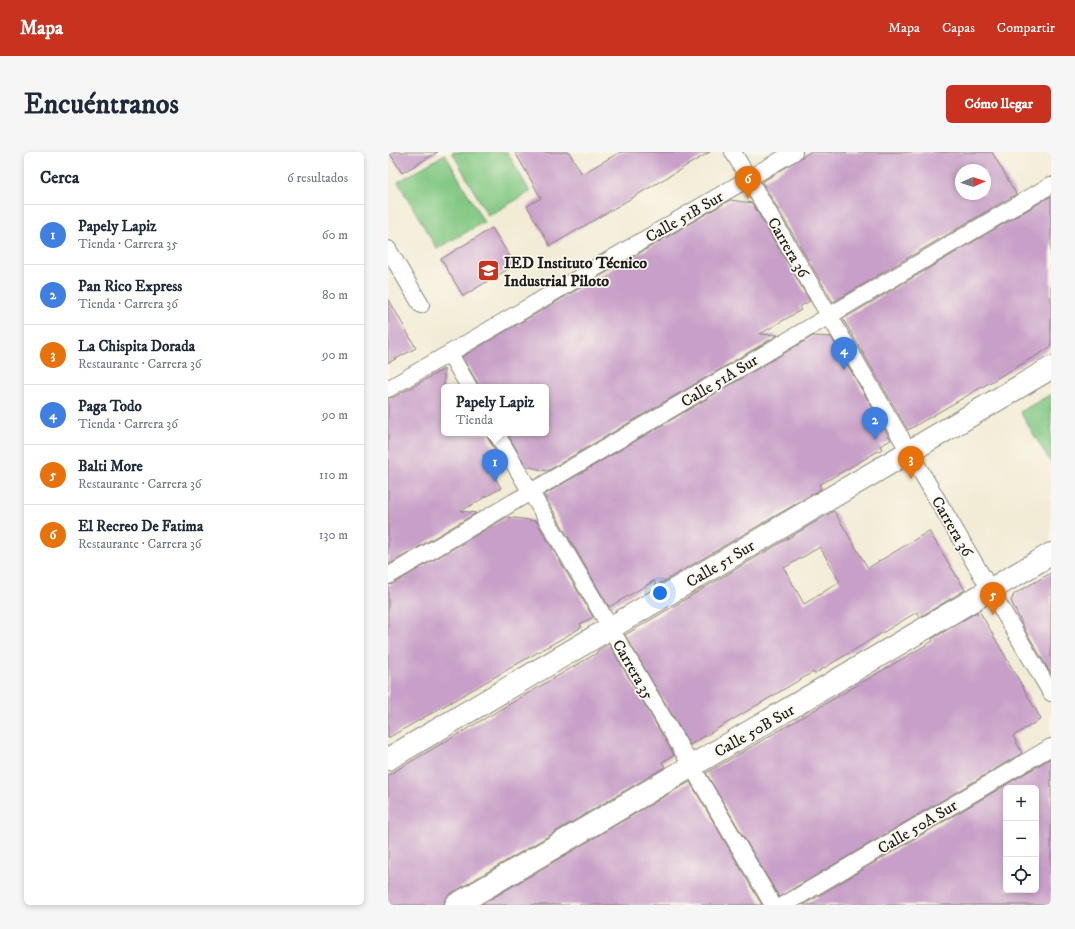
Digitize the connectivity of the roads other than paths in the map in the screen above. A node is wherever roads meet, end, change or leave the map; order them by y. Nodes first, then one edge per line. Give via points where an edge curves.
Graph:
1 (733, 152) edge
2 (794, 152) edge
3 (749, 179) junction
4 (1051, 185) edge
5 (388, 249) edge
6 (421, 305) dead end
7 (829, 315) junction
8 (450, 354) junction
9 (1051, 368) edge
10 (467, 384) edge
11 (388, 389) edge
12 (498, 436) edge
13 (909, 452) junction
14 (530, 492) junction
15 (1051, 554) edge
16 (388, 576) edge
17 (990, 590) junction
18 (610, 628) junction
19 (1051, 693) edge
20 (1051, 747) edge
21 (388, 759) edge
22 (692, 766) junction
23 (456, 905) edge
24 (773, 905) edge
25 (784, 905) edge

1 - 3 street, Carrera 36
2 - 3 street, Calle 51B Sur
3 - 7 street, Carrera 36
3 - 8 street, Calle 51B Sur
4 - 7 street, Calle 51A Sur
5 - 6 street
7 - 13 street, Carrera 36
7 - 14 street, Calle 51A Sur
8 - 10 street
8 - 11 street, Calle 51B Sur
9 - 13 main road, Calle 51 Sur
12 - 14 street, Carrera 35
13 - 17 street, Carrera 36
13 - 18 main road, Calle 51 Sur
14 - 16 street, Calle 51A Sur
14 - 18 street, Carrera 35
15 - 17 main road, Calle 50B Sur
17 - 19 street, Carrera 36
17 - 22 main road, Calle 50B Sur
18 - 21 main road, Calle 51 Sur
18 - 22 street, Carrera 35
20 - 25 street, Calle 50A Sur
22 - 23 main road, Calle 50B Sur
22 - 24 street, Carrera 35

